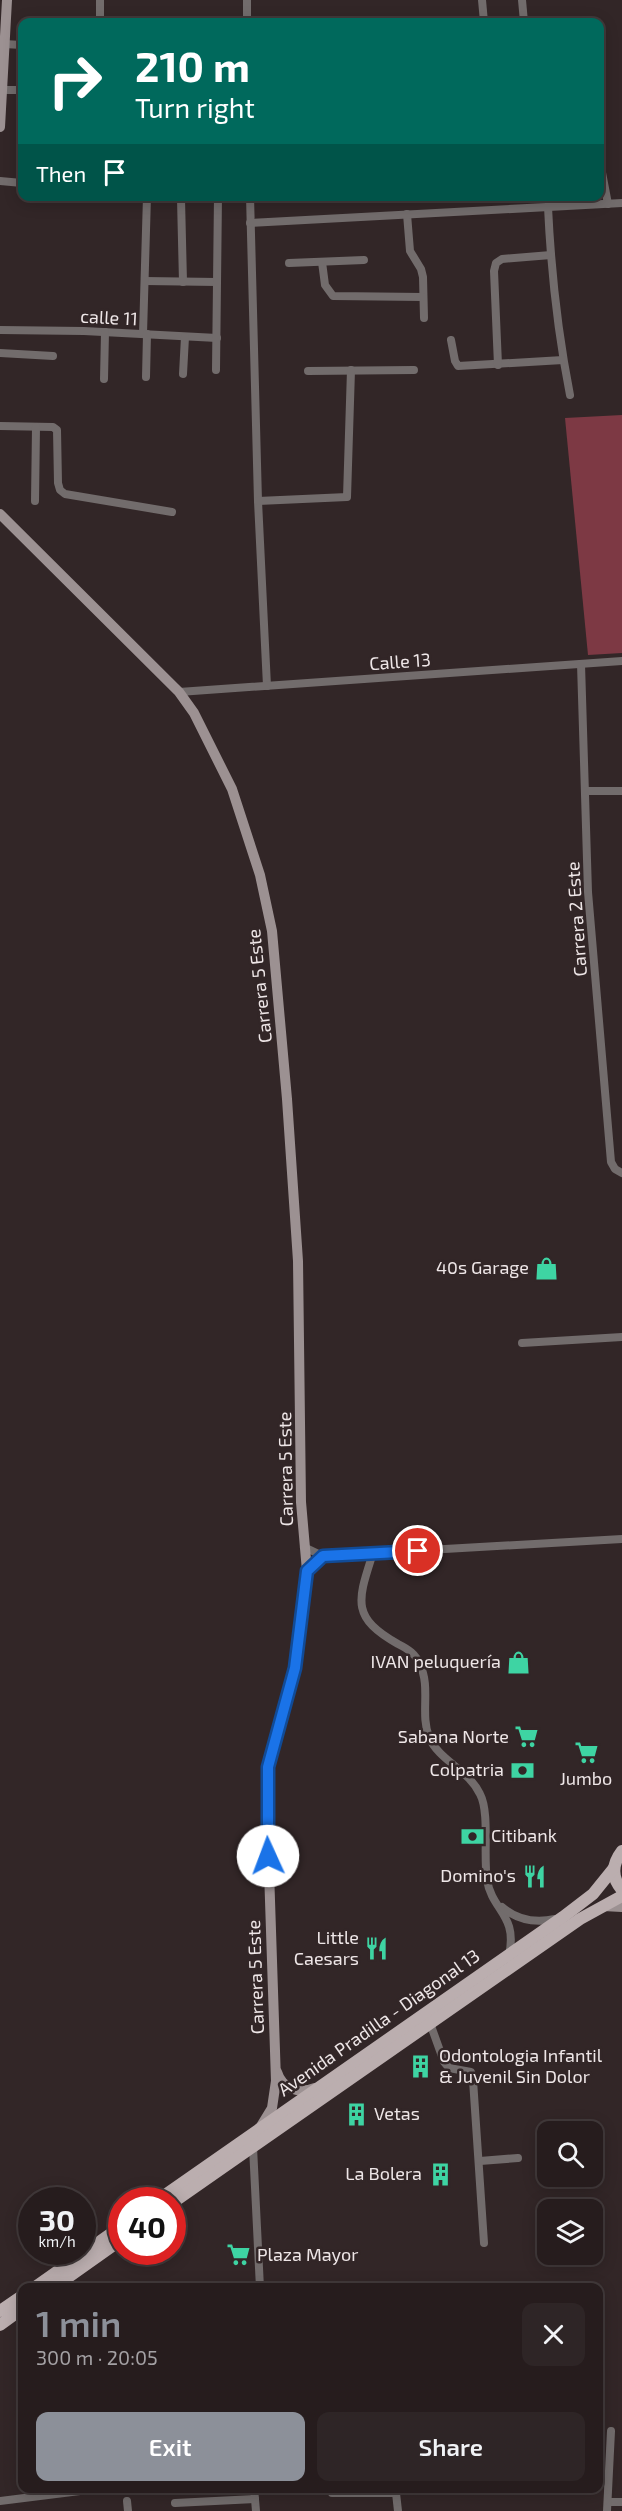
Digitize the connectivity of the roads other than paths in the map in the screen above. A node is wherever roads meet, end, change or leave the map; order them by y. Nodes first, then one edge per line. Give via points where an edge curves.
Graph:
1 (7, 0) edge
2 (100, 0) edge
3 (247, 0) edge
4 (482, 0) edge
5 (522, 0) edge
6 (100, 18) edge
7 (247, 18) edge
8 (484, 18) edge
9 (524, 18) edge
10 (4, 44) junction
11 (18, 45) edge
12 (2, 90) junction
13 (18, 90) edge
14 (0, 127) edge
15 (0, 181) edge
16 (18, 183) edge
17 (604, 183) edge
18 (147, 201) edge
19 (182, 201) edge
20 (218, 201) edge
21 (250, 201) edge
22 (622, 203) edge
23 (608, 204) junction
24 (548, 207) junction
25 (407, 214) junction
26 (250, 223) junction
27 (551, 255) junction
28 (364, 260) dead end
29 (322, 262) junction
30 (289, 263) dead end
31 (145, 281) junction
32 (183, 282) junction
33 (217, 282) junction
34 (423, 297) junction
35 (424, 318) dead end
36 (0, 330) edge
37 (105, 332) junction
38 (145, 334) junction
39 (185, 337) junction
40 (217, 338) junction
41 (451, 340) dead end
42 (0, 352) edge
43 (53, 356) dead end
44 (563, 360) junction
45 (498, 365) junction
46 (216, 370) dead end
47 (308, 370) dead end
48 (351, 370) junction
49 (414, 370) dead end
50 (183, 374) dead end
51 (146, 377) dead end
52 (104, 380) dead end
53 (570, 395) dead end
54 (0, 426) edge
55 (36, 427) junction
56 (35, 501) dead end
57 (258, 501) junction
58 (172, 512) dead end
59 (0, 514) edge
60 (622, 661) edge
61 (581, 664) junction
62 (267, 686) junction
63 (179, 692) junction
64 (585, 791) junction
65 (622, 791) edge
66 (619, 1171) edge
67 (622, 1337) edge
68 (522, 1343) dead end
69 (622, 1539) edge
70 (304, 1547) junction
71 (373, 1553) junction
72 (323, 1556) junction
73 (307, 1571) junction
74 (622, 1851) edge
75 (614, 1868) junction
76 (622, 1890) edge
77 (622, 1896) edge
78 (498, 1904) junction
79 (602, 1906) junction
80 (622, 1907) edge
81 (563, 1917) junction
82 (508, 1955) junction
83 (430, 2023) junction
84 (275, 2068) junction
85 (318, 2087) junction
86 (257, 2131) junction
87 (253, 2147) junction
88 (518, 2158) dead end
89 (480, 2161) junction
90 (177, 2187) edge
91 (186, 2193) edge
92 (108, 2236) edge
93 (484, 2242) dead end
94 (108, 2249) edge
95 (41, 2283) edge
96 (59, 2283) edge
97 (260, 2283) edge
98 (18, 2299) edge
99 (0, 2311) edge
100 (18, 2312) edge
101 (0, 2325) edge
102 (611, 2431) dead end
103 (609, 2457) junction
104 (603, 2458) edge
105 (71, 2493) edge
106 (254, 2493) edge
107 (332, 2493) dead end
108 (255, 2499) junction
109 (0, 2501) edge
110 (127, 2501) dead end
111 (622, 2502) edge
112 (175, 2504) dead end
113 (608, 2507) edge
114 (128, 2511) edge
115 (256, 2511) edge
116 (398, 2511) edge

1 - 10 street
2 - 6 street
3 - 7 street
4 - 8 street
5 - 9 street
10 - 11 street
10 - 12 street
12 - 13 street
12 - 14 street
15 - 16 street
17 - 23 street
18 - 31 street
19 - 32 street
20 - 33 street
21 - 26 street
22 - 23 street
23 - 24 street
24 - 25 street
24 - 27 street
25 - 26 street
25 - 34 street via 410,251 421,268
26 - 57 street
27 - 44 street
27 - 45 street via 502,259 496,263
28 - 29 street
29 - 30 street
29 - 34 street via 325,285 333,296
31 - 32 street
31 - 38 street
32 - 33 street
33 - 40 street
34 - 35 street
36 - 37 street, calle 11
37 - 38 street, calle 11
37 - 52 street
38 - 39 street, calle 11
38 - 51 street
39 - 40 street, calle 11
39 - 50 street
40 - 46 street
41 - 45 street via 458,366
42 - 43 street
44 - 45 street
44 - 53 street
47 - 48 street
48 - 49 street
48 - 57 street via 347,497
54 - 55 street
55 - 56 street
55 - 58 street via 57,430 58,483 65,494
57 - 62 street
59 - 63 street, Carrera 5 Este
60 - 61 street, Calle 13
61 - 62 street, Calle 13
61 - 64 street, Carrera 2 Este
62 - 63 street, Calle 13
63 - 70 street, Carrera 5 Este via 194,713 232,789 260,875 272,931 298,1261
64 - 65 street
64 - 66 street, Carrera 2 Este via 588,892 612,1162
67 - 68 street
69 - 71 street
70 - 72 street
70 - 73 street, Carrera 5 Este
71 - 72 street
71 - 78 street via 361,1591 363,1612 376,1631 415,1656 423,1671 430,1739 480,1793 487,1881
72 - 73 street
73 - 84 street, Carrera 5 Este via 292,1679 266,1780
74 - 75 main road, Avenida Pradilla - Diagonal 13
75 - 76 main road via 615,1880
75 - 81 main road, Avenida Pradilla - Diagonal 13 via 593,1894
77 - 79 main road, Avenida Pradilla - Diagonal 13
78 - 81 street via 532,1920
78 - 82 street via 510,1926
79 - 80 street
79 - 83 main road, Avenida Pradilla - Diagonal 13
81 - 82 main road, Avenida Pradilla - Diagonal 13
82 - 85 main road, Avenida Pradilla - Diagonal 13
83 - 87 main road, Avenida Pradilla - Diagonal 13
83 - 89 street via 449,2068 471,2072
84 - 85 street via 278,2078 296,2091
84 - 86 street, Carrera 5 Este via 272,2108
85 - 86 main road, Avenida Pradilla - Diagonal 13
86 - 90 main road, Avenida Pradilla - Diagonal 13
87 - 91 main road, Avenida Pradilla - Diagonal 13
87 - 97 street
88 - 89 street
89 - 93 street
92 - 95 main road
94 - 96 main road
98 - 99 main road
100 - 101 main road
102 - 103 street
103 - 104 street
103 - 113 street
105 - 109 street
106 - 108 street
107 - 116 street via 396,2493
108 - 112 street
108 - 115 street
110 - 114 street
111 - 113 street

